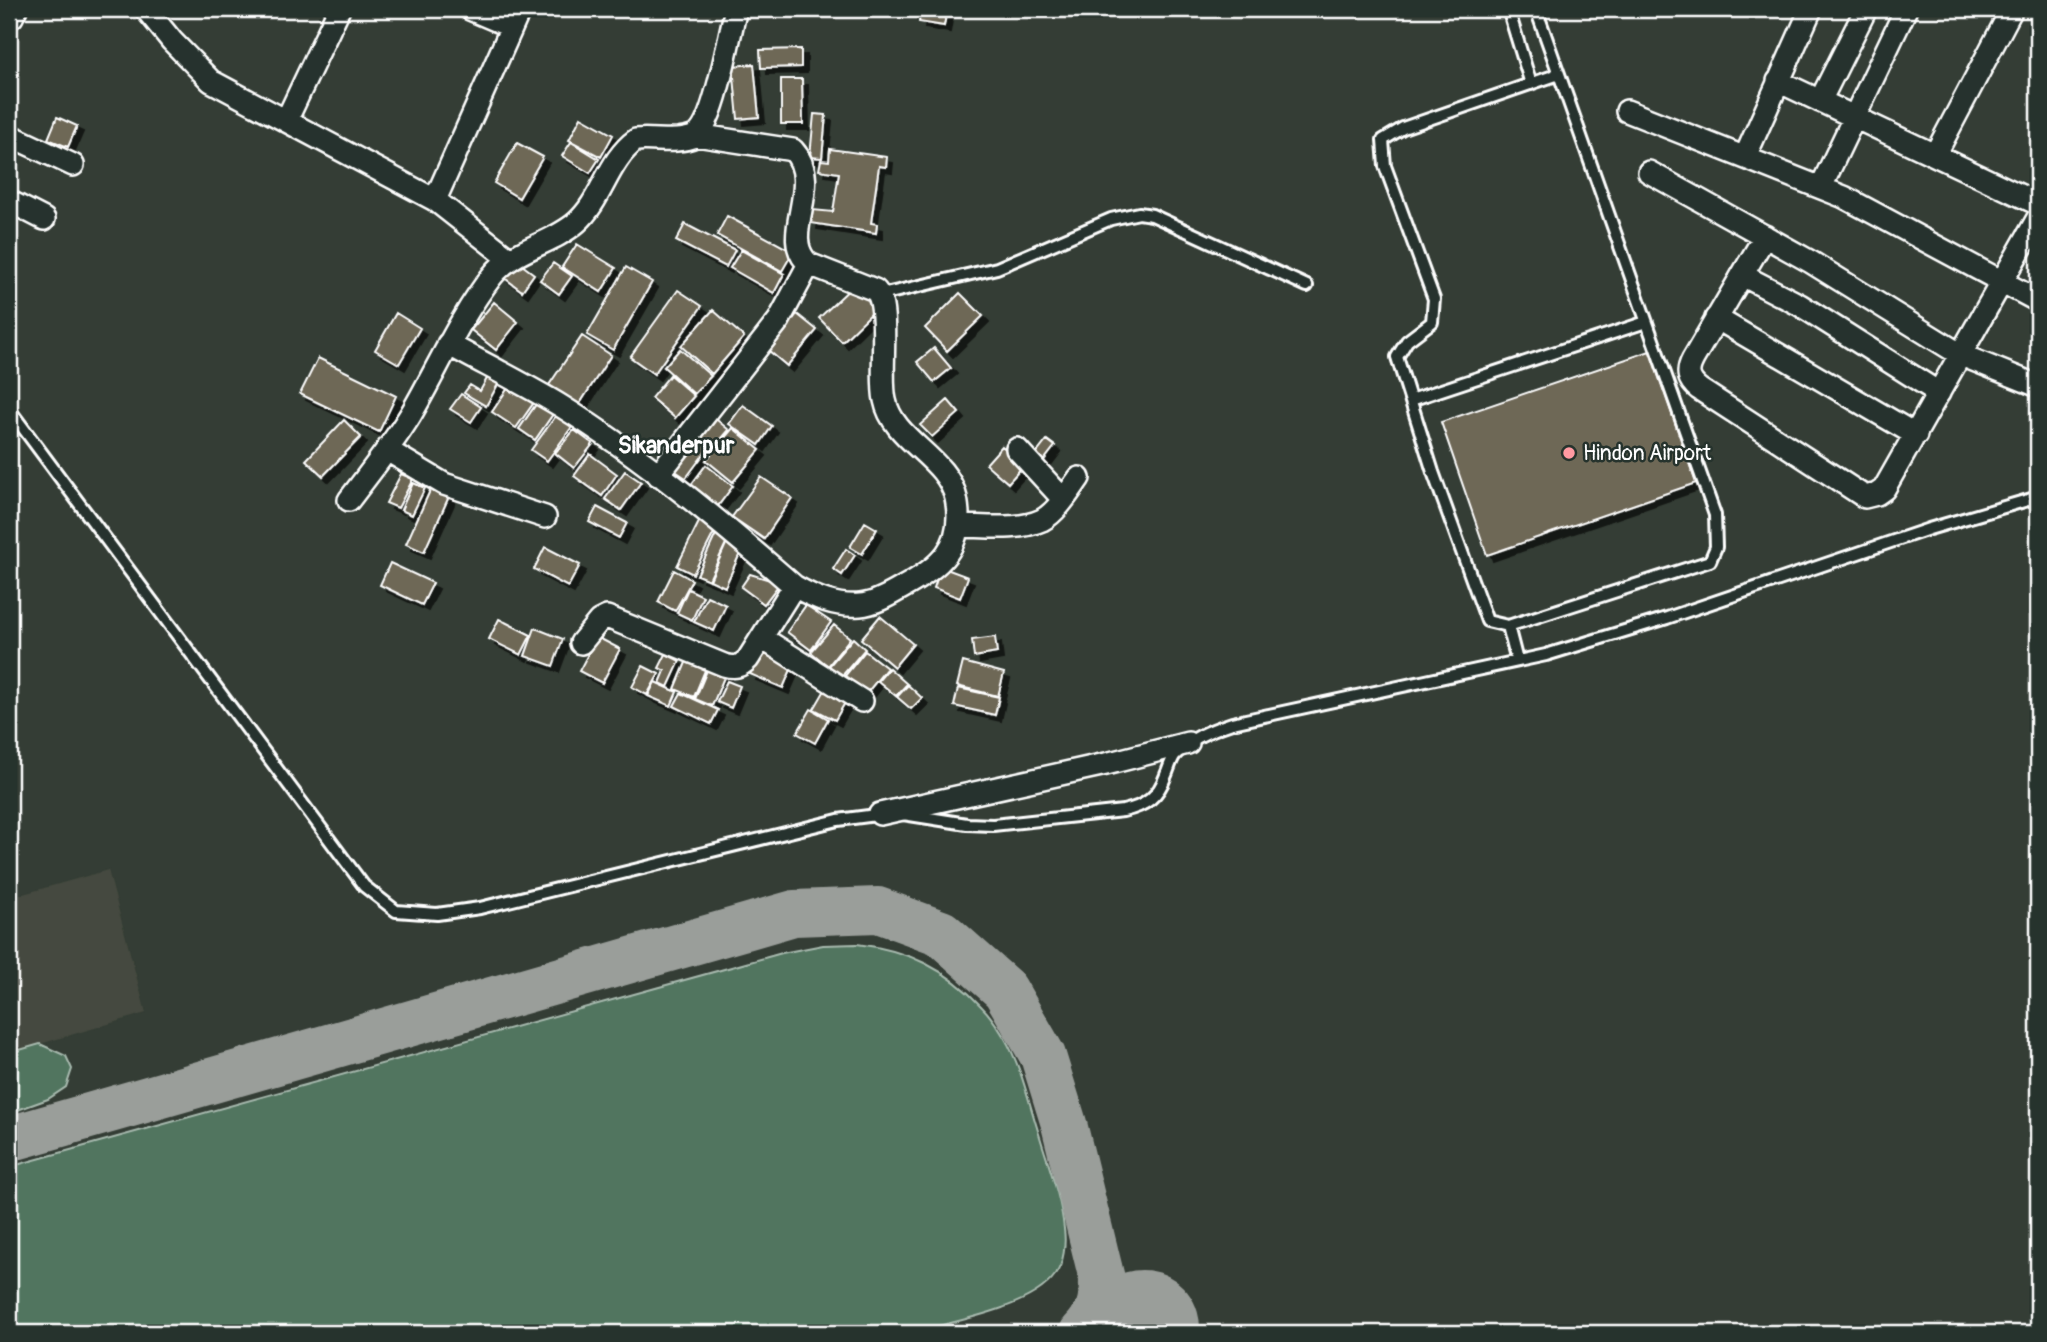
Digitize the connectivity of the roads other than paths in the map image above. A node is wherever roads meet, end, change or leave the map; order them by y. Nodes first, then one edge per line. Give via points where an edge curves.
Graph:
1 (146, 9) edge
2 (339, 9) edge
3 (471, 9) edge
4 (736, 9) edge
5 (1508, 9) edge
6 (1536, 9) edge
7 (1811, 9) edge
8 (1866, 9) edge
9 (1906, 9) edge
10 (2012, 9) edge
11 (516, 18) edge
12 (1559, 74) junction
13 (1778, 81) junction
14 (1531, 84) junction
15 (1820, 101) junction
16 (1627, 111) dead end
17 (1854, 118) junction
18 (286, 121) junction
19 (9, 135) edge
20 (696, 135) junction
21 (1935, 155) junction
22 (1745, 157) junction
23 (73, 165) dead end
24 (1649, 172) dead end
25 (1821, 187) junction
26 (9, 201) edge
27 (435, 201) junction
28 (2038, 204) edge
29 (2038, 218) edge
30 (44, 219) dead end
31 (1765, 236) junction
32 (510, 259) junction
33 (809, 264) junction
34 (1742, 275) junction
35 (2001, 283) junction
36 (1307, 286) dead end
37 (881, 295) junction
38 (2038, 301) edge
39 (1717, 318) junction
40 (1646, 322) junction
41 (448, 344) junction
42 (1961, 355) junction
43 (2038, 386) edge
44 (1939, 393) junction
45 (1411, 400) junction
46 (9, 410) edge
47 (1916, 435) junction
48 (1017, 449) dead end
49 (387, 450) junction
50 (658, 475) junction
51 (1079, 478) dead end
52 (2038, 496) edge
53 (1063, 499) junction
54 (349, 500) dead end
55 (545, 517) dead end
56 (958, 526) junction
57 (794, 586) junction
58 (1508, 626) junction
59 (762, 638) junction
60 (581, 643) dead end
61 (1517, 661) junction
62 (862, 701) dead end
63 (1188, 743) junction
64 (880, 814) junction

1 - 18 street via 211,81
2 - 18 street
3 - 11 street
4 - 20 street via 711,111
5 - 14 lane
6 - 12 lane
7 - 13 street
8 - 15 street
9 - 17 street
10 - 21 street
11 - 27 street
12 - 14 lane
12 - 40 lane
13 - 15 street
13 - 22 street
14 - 45 lane via 1403,128 1383,140 1385,166 1434,299 1432,322 1407,341 1397,357
15 - 17 street
16 - 22 street
17 - 21 street
17 - 25 street
18 - 27 street
19 - 23 street
20 - 32 street via 682,140 636,140 578,221
20 - 33 street via 781,147 800,157 806,180 797,247
21 - 28 street
22 - 25 street
24 - 31 street
25 - 35 street
26 - 30 street
27 - 32 street
29 - 35 street
31 - 34 street
31 - 42 street
32 - 41 street via 492,276
33 - 37 street
33 - 50 street via 779,320
34 - 39 street
34 - 44 street via 1800,305
35 - 38 street
35 - 42 street
36 - 37 lane via 1139,213 1111,219 997,268
37 - 56 street via 885,402 892,419 946,475 953,487
39 - 47 street
39 - 47 street via 1688,368 1693,384 1854,491 1865,497 1884,489
40 - 45 lane
40 - 58 lane via 1715,515 1716,547 1710,561
41 - 49 street
41 - 50 street via 561,406
42 - 43 street
42 - 44 street
44 - 47 street
45 - 58 lane via 1488,621
46 - 64 lane via 363,886 396,911 437,914 480,908 838,820
48 - 53 street
49 - 54 street
49 - 55 street via 444,484
50 - 57 street
51 - 53 street
52 - 61 lane via 1929,528 1667,618
53 - 56 street via 1042,519 1026,524
56 - 57 street via 945,557 913,582 875,601 835,604
57 - 59 street
58 - 61 lane
59 - 60 street via 748,659 733,668 607,617
59 - 62 street
61 - 63 lane via 1232,723
63 - 64 street
63 - 64 lane via 1173,757 1154,798 1141,807 993,825

